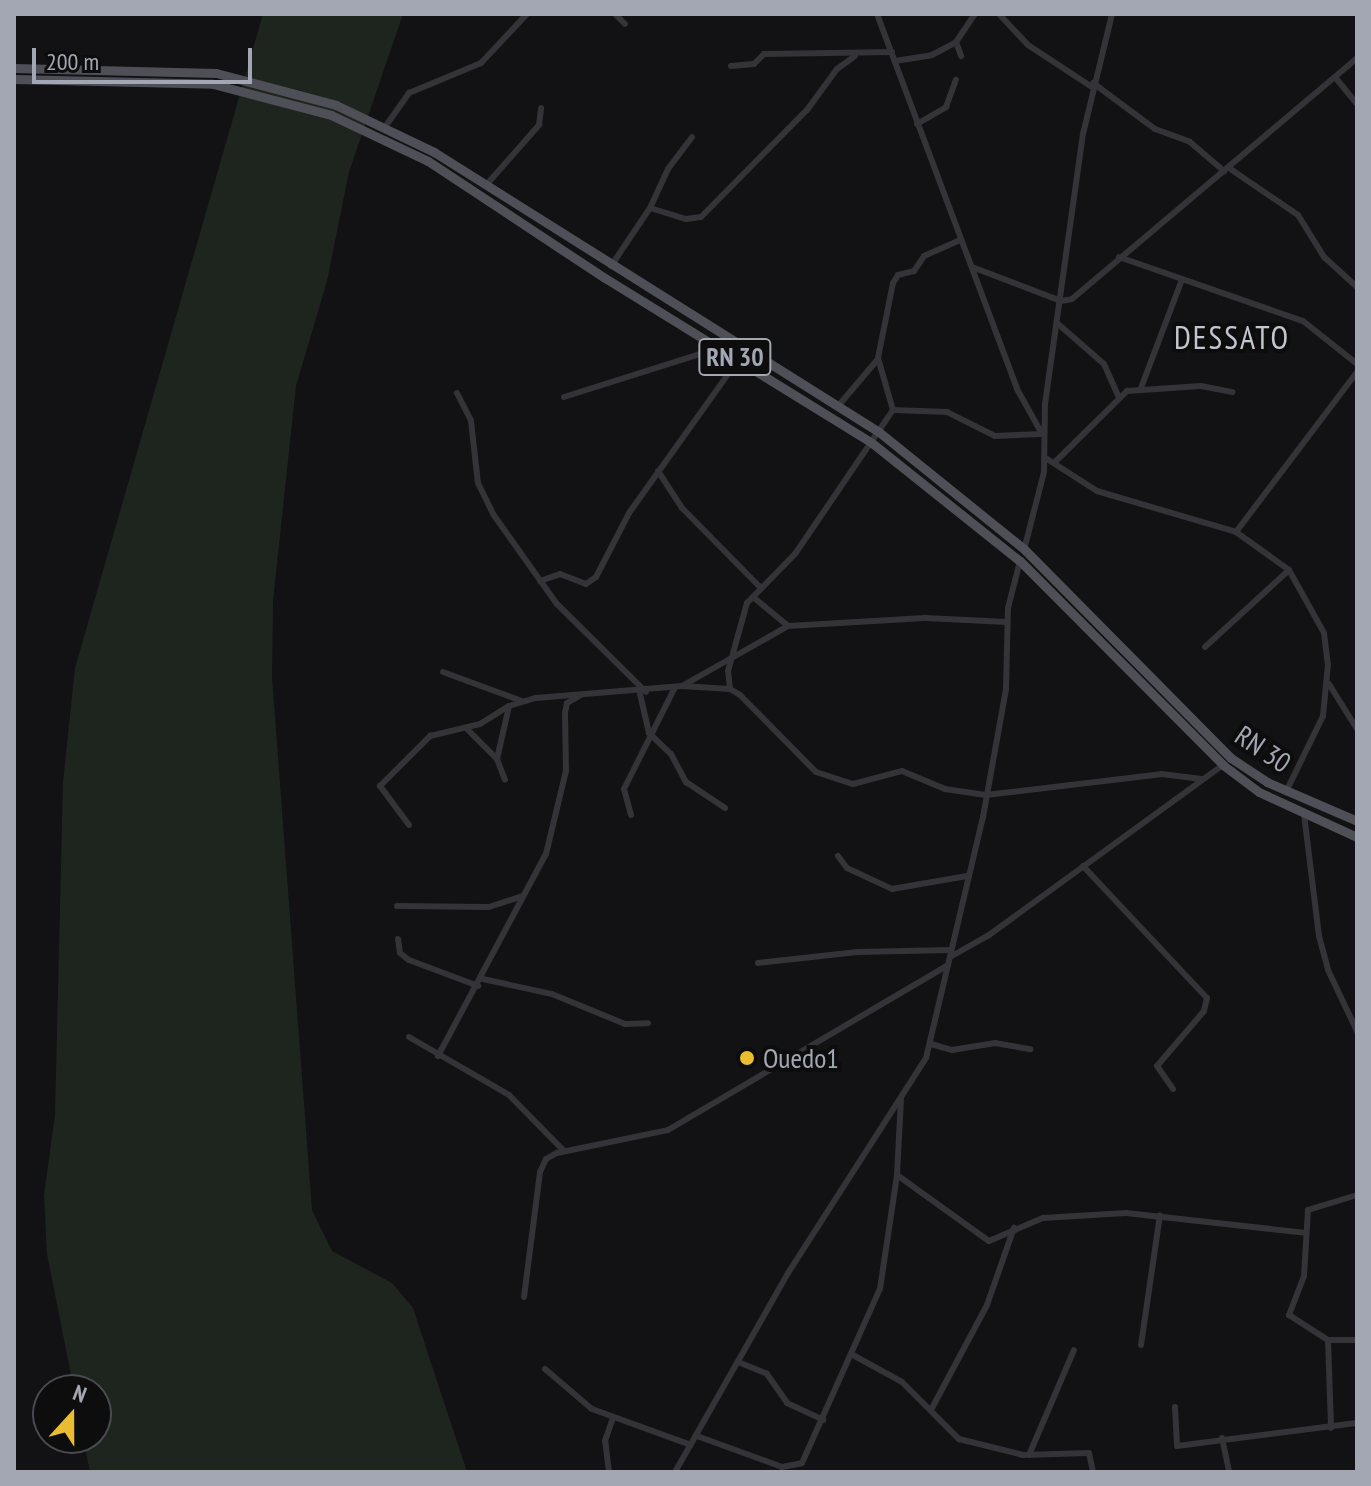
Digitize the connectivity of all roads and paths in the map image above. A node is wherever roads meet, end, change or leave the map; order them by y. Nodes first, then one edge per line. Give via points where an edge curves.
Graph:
1 (527, 14) edge
2 (615, 14) edge
3 (877, 14) edge
4 (975, 14) edge
5 (999, 14) edge
6 (1112, 14) edge
7 (625, 24) dead end
8 (956, 42) junction
9 (892, 52) junction
10 (855, 56) junction
11 (961, 56) dead end
12 (1357, 58) edge
13 (895, 61) junction
14 (731, 66) dead end
15 (14, 68) edge
16 (1335, 77) junction
17 (14, 79) edge
18 (956, 80) dead end
19 (1093, 85) junction
20 (1357, 104) edge
21 (541, 108) dead end
22 (917, 124) junction
23 (385, 127) junction
24 (692, 137) dead end
25 (1227, 170) junction
26 (487, 184) junction
27 (650, 208) junction
28 (960, 240) junction
29 (1119, 257) junction
30 (611, 266) junction
31 (971, 266) junction
32 (1181, 282) junction
33 (1357, 287) edge
34 (1061, 301) junction
35 (1057, 323) junction
36 (719, 348) junction
37 (878, 358) junction
38 (739, 359) junction
39 (1357, 364) edge
40 (1357, 372) edge
41 (1141, 388) junction
42 (1232, 392) dead end
43 (457, 393) dead end
44 (1118, 395) junction
45 (564, 397) dead end
46 (839, 405) junction
47 (893, 410) junction
48 (879, 432) junction
49 (1042, 434) junction
50 (872, 443) junction
51 (1044, 457) junction
52 (1054, 463) junction
53 (658, 471) junction
54 (1236, 532) junction
55 (1024, 549) junction
56 (1020, 561) junction
57 (1289, 570) junction
58 (540, 581) junction
59 (761, 588) junction
60 (753, 597) junction
61 (1007, 622) junction
62 (788, 626) junction
63 (1205, 647) dead end
64 (733, 655) junction
65 (443, 672) dead end
66 (1327, 681) junction
67 (679, 686) junction
68 (730, 689) junction
69 (644, 693) junction
70 (585, 694) junction
71 (559, 695) junction
72 (523, 702) junction
73 (567, 703) junction
74 (509, 706) junction
75 (466, 728) junction
76 (1357, 729) edge
77 (649, 733) junction
78 (497, 759) junction
79 (1223, 765) junction
80 (1202, 779) junction
81 (505, 780) dead end
82 (1286, 792) junction
83 (986, 795) junction
84 (725, 808) dead end
85 (1304, 814) junction
86 (631, 815) dead end
87 (1357, 821) edge
88 (409, 825) dead end
89 (1357, 837) edge
90 (838, 856) dead end
91 (1083, 866) junction
92 (967, 876) junction
93 (525, 895) junction
94 (397, 906) dead end
95 (398, 939) dead end
96 (949, 957) junction
97 (758, 963) dead end
98 (483, 979) junction
99 (478, 986) junction
100 (648, 1023) dead end
101 (1357, 1031) edge
102 (409, 1037) dead end
103 (931, 1044) junction
104 (1030, 1049) dead end
105 (438, 1056) junction
106 (1173, 1089) dead end
107 (901, 1099) junction
108 (564, 1151) junction
109 (897, 1175) junction
110 (1357, 1195) edge
111 (1160, 1215) junction
112 (1014, 1227) junction
113 (1306, 1233) junction
114 (524, 1297) dead end
115 (1328, 1340) junction
116 (1357, 1340) edge
117 (1141, 1345) dead end
118 (1074, 1350) dead end
119 (851, 1354) junction
120 (738, 1362) junction
121 (545, 1369) dead end
122 (1175, 1407) dead end
123 (931, 1410) junction
124 (613, 1418) junction
125 (823, 1420) junction
126 (1357, 1423) edge
127 (1331, 1428) junction
128 (697, 1436) junction
129 (1222, 1438) junction
130 (691, 1445) junction
131 (1029, 1455) junction
132 (609, 1472) edge
133 (675, 1472) edge
134 (1093, 1472) edge
135 (1229, 1472) edge

1 - 23 street via 481,63 409,93
2 - 7 street
3 - 9 street
4 - 8 street
5 - 19 street via 1028,45
6 - 19 street
8 - 11 street
8 - 13 street via 932,55
9 - 10 street
9 - 13 street
10 - 14 street via 764,54 754,64
10 - 27 street via 837,69 807,110 701,217 686,219
12 - 16 street
13 - 22 street
15 - 23 main road, RN 30 / RN 30 via 216,73 285,88
16 - 20 street
16 - 25 street
17 - 36 main road, RN 30 via 213,84 331,115 428,161
18 - 22 street via 946,107
19 - 25 street
19 - 34 street
21 - 26 street via 539,125
22 - 28 street
23 - 26 main road, RN 30 / RN 30
24 - 27 street via 668,169
25 - 29 street
25 - 33 street via 1298,215 1324,257
26 - 30 main road, RN 30 / RN 30
27 - 30 street
28 - 31 street
28 - 37 street via 924,256 914,271 898,275 881,327
29 - 32 street
29 - 34 street via 1072,299
30 - 46 main road, RN 30 / RN 30
31 - 34 street
31 - 49 street via 1017,389
32 - 39 street via 1303,321
32 - 41 street
34 - 35 street
35 - 44 street via 1104,364
35 - 49 street
36 - 38 main road, RN 30
36 - 45 street
37 - 46 street
37 - 47 street
38 - 50 main road, RN 30
38 - 53 street
40 - 54 street
41 - 42 street via 1201,386
41 - 44 street
43 - 58 street via 471,421 478,483
44 - 52 street
46 - 48 main road, RN 30 / RN 30
47 - 48 street
47 - 49 street via 947,412 995,436
48 - 50 street
48 - 55 main road, RN 30 / RN 30
49 - 51 street
50 - 56 main road, RN 30
50 - 59 street via 795,554
51 - 52 street
51 - 55 street
52 - 54 street via 1097,491
53 - 58 street via 611,541 592,582 560,574
53 - 59 street via 682,508
54 - 57 street
55 - 56 street
55 - 82 main road, RN 30 / RN 30 via 1100,620 1206,736
56 - 61 street
56 - 79 main road, RN 30
57 - 63 street
57 - 66 street via 1324,633
58 - 69 street
59 - 60 street
60 - 62 street
60 - 64 street via 742,613
61 - 62 street via 912,618
61 - 83 street via 1006,689
62 - 64 street
64 - 67 street
64 - 68 street
65 - 72 street
66 - 76 street
66 - 82 street via 1320,724
67 - 68 street
67 - 69 street
67 - 77 street
68 - 83 street via 753,704 803,761 833,780 865,784 902,771 945,789
69 - 70 street
69 - 77 street
70 - 71 street
70 - 73 street
71 - 72 street
71 - 73 street
72 - 74 street
73 - 93 street via 561,800 546,854
74 - 75 street
74 - 78 street
75 - 78 street
75 - 88 street via 430,736 382,781 382,792
77 - 84 street via 671,754 686,782
77 - 86 street via 624,789
78 - 81 street
79 - 80 street
79 - 85 main road, RN 30 via 1259,792
80 - 83 street via 1161,774
80 - 91 street
82 - 87 main road, RN 30 / RN 30
83 - 92 street
85 - 89 main road, RN 30
85 - 101 street via 1325,959
90 - 92 street via 847,868 892,889
91 - 96 street via 989,935
91 - 106 street via 1207,998 1204,1011 1157,1066
92 - 96 street
93 - 94 street via 489,907
93 - 98 street
95 - 99 street via 400,953 409,960
96 - 97 street via 857,952
96 - 103 street
96 - 108 street via 668,1130
98 - 99 street
98 - 100 street via 552,994 625,1024
99 - 105 street
102 - 105 street
103 - 104 street via 952,1050 995,1043
103 - 107 street
105 - 108 street via 509,1095
107 - 109 street
107 - 120 street via 788,1273
108 - 114 street via 546,1159 540,1172
109 - 112 street via 989,1241
109 - 119 street via 880,1289
110 - 113 street via 1311,1206
111 - 112 street via 1053,1216
111 - 113 street
111 - 117 street
112 - 123 street via 987,1305
113 - 115 street via 1304,1276 1289,1315
115 - 116 street
115 - 127 street
118 - 131 street
119 - 123 street via 891,1374
119 - 125 street
120 - 125 street via 767,1374 787,1403
120 - 128 street
121 - 124 street via 592,1409
122 - 129 street via 1174,1444
123 - 131 street via 959,1439
124 - 130 street
124 - 132 street via 604,1455
125 - 128 street via 797,1467
126 - 127 street
127 - 129 street
128 - 130 street
129 - 135 street
130 - 133 street
131 - 134 street via 1089,1453

